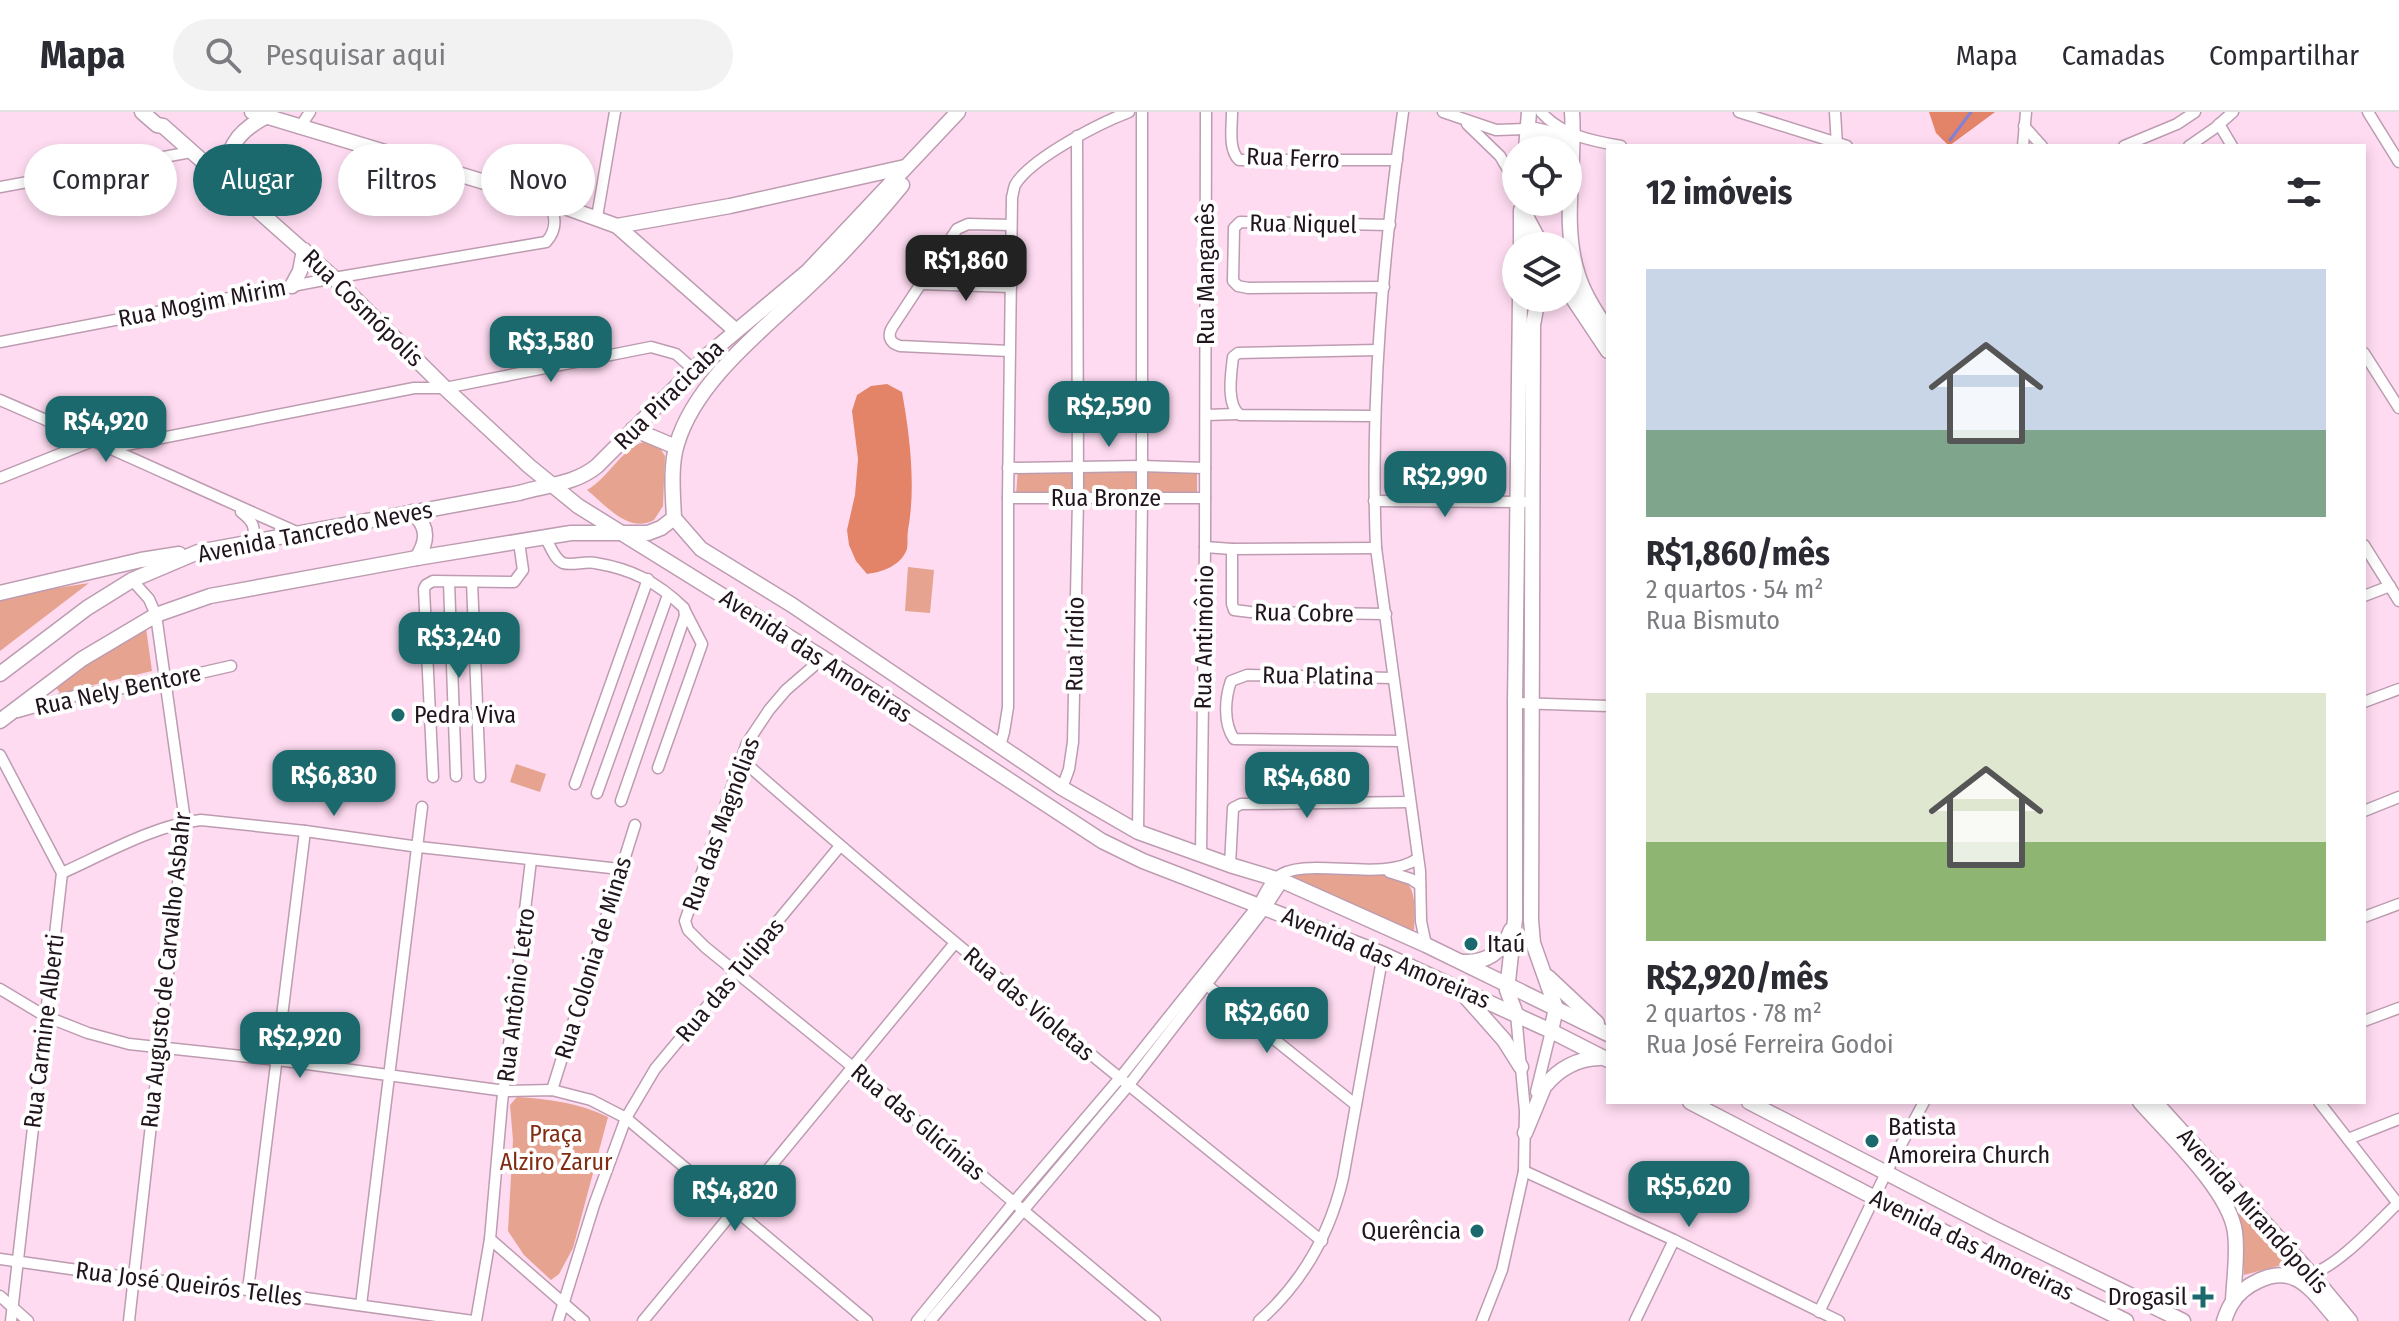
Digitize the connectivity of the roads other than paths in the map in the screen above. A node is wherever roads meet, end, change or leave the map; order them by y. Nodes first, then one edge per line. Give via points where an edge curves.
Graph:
1 (142, 112) edge
2 (310, 112) edge
3 (615, 112) edge
4 (1129, 112) edge
5 (1142, 112) edge
6 (1206, 112) edge
7 (1232, 112) edge
8 (1403, 112) edge
9 (1443, 112) edge
10 (1529, 112) edge
11 (1541, 112) edge
12 (1572, 112) edge
13 (1739, 112) edge
14 (1835, 112) edge
15 (2026, 112) edge
16 (2195, 112) edge
17 (2233, 112) edge
18 (2368, 112) edge
19 (259, 114) edge
20 (954, 116) edge
21 (1462, 120) junction
22 (2219, 124) junction
23 (2024, 126) junction
24 (300, 127) junction
25 (1529, 129) junction
26 (1548, 132) junction
27 (1574, 135) junction
28 (1077, 136) junction
29 (1528, 136) edge
30 (1542, 136) edge
31 (1555, 136) edge
32 (235, 144) edge
33 (1612, 144) edge
34 (1836, 144) edge
35 (2023, 144) edge
36 (2040, 144) edge
37 (2129, 144) edge
38 (2197, 144) edge
39 (2231, 144) edge
40 (191, 152) joint
41 (1502, 159) edge
42 (1397, 160) junction
43 (2399, 162) edge
44 (905, 167) junction
45 (481, 181) edge
46 (851, 181) junction
47 (0, 187) edge
48 (871, 206) junction
49 (266, 216) edge
50 (555, 216) edge
51 (594, 216) edge
52 (597, 217) junction
53 (1527, 218) joint
54 (1011, 225) junction
55 (1390, 225) junction
56 (617, 226) junction
57 (866, 228) junction
58 (1534, 232) edge
59 (1539, 232) edge
60 (304, 250) junction
61 (334, 278) junction
62 (922, 284) junction
63 (1582, 284) edge
64 (292, 286) junction
65 (1011, 287) junction
66 (1384, 287) junction
67 (1520, 312) edge
68 (1535, 312) edge
69 (1582, 312) edge
70 (1606, 327) edge
71 (735, 330) junction
72 (0, 342) edge
73 (1606, 348) edge
74 (1378, 350) junction
75 (1009, 351) junction
76 (2366, 356) edge
77 (693, 369) junction
78 (445, 388) junction
79 (0, 400) edge
80 (2399, 408) edge
81 (1237, 414) junction
82 (1206, 415) junction
83 (1374, 416) junction
84 (633, 429) junction
85 (95, 440) junction
86 (676, 447) junction
87 (111, 448) junction
88 (529, 466) junction
89 (1141, 466) junction
90 (1077, 467) junction
91 (1008, 468) junction
92 (1205, 468) junction
93 (0, 478) edge
94 (550, 484) junction
95 (519, 493) junction
96 (1008, 498) junction
97 (1205, 498) junction
98 (223, 499) junction
99 (1078, 499) junction
100 (1142, 499) junction
101 (1374, 501) junction
102 (1517, 502) junction
103 (1534, 502) junction
104 (412, 512) junction
105 (674, 518) junction
106 (299, 533) junction
107 (622, 533) junction
108 (545, 537) junction
109 (519, 542) junction
110 (251, 543) junction
111 (1205, 547) junction
112 (1376, 548) junction
113 (2366, 548) edge
114 (1232, 549) junction
115 (198, 552) junction
116 (417, 558) junction
117 (81, 573) junction
118 (648, 579) junction
119 (132, 580) junction
120 (449, 582) junction
121 (472, 582) junction
122 (2390, 586) junction
123 (0, 593) edge
124 (668, 595) junction
125 (2366, 595) edge
126 (2399, 601) edge
127 (685, 611) junction
128 (1386, 614) junction
129 (156, 615) junction
130 (823, 658) junction
131 (231, 666) dead end
132 (0, 674) edge
133 (1393, 678) junction
134 (165, 681) junction
135 (2399, 689) edge
136 (2366, 701) edge
137 (1515, 703) junction
138 (1532, 704) junction
139 (1606, 706) edge
140 (3, 718) edge
141 (1401, 741) junction
142 (1000, 746) junction
143 (0, 755) edge
144 (742, 760) junction
145 (658, 768) dead end
146 (456, 776) dead end
147 (433, 777) dead end
148 (480, 777) dead end
149 (575, 784) dead end
150 (1062, 788) junction
151 (597, 793) dead end
152 (2399, 797) edge
153 (621, 801) dead end
154 (1410, 802) junction
155 (422, 807) dead end
156 (2366, 810) edge
157 (185, 821) junction
158 (635, 825) dead end
159 (305, 831) junction
160 (1138, 832) junction
161 (840, 846) junction
162 (419, 847) junction
163 (1201, 854) junction
164 (1417, 859) junction
165 (531, 860) junction
166 (1230, 865) junction
167 (620, 869) junction
168 (1379, 870) junction
169 (62, 873) junction
170 (1279, 880) junction
171 (1420, 885) junction
172 (2399, 904) edge
173 (1262, 906) junction
174 (2366, 916) edge
175 (1515, 919) junction
176 (685, 921) joint
177 (955, 943) junction
178 (1426, 945) junction
179 (1383, 954) junction
180 (1460, 961) junction
181 (736, 972) junction
182 (1545, 974) junction
183 (1202, 982) junction
184 (1507, 985) junction
185 (0, 989) edge
186 (1459, 990) junction
187 (1556, 1008) junction
188 (2399, 1008) edge
189 (1516, 1014) junction
190 (45, 1016) junction
191 (2366, 1020) edge
192 (1551, 1031) junction
193 (1606, 1031) edge
194 (1606, 1032) edge
195 (159, 1047) junction
196 (1606, 1059) edge
197 (278, 1060) junction
198 (1521, 1067) junction
199 (854, 1068) junction
200 (390, 1076) junction
201 (1123, 1082) junction
202 (552, 1090) junction
203 (505, 1091) junction
204 (1694, 1104) edge
205 (1753, 1104) edge
206 (1923, 1104) edge
207 (2142, 1104) edge
208 (2157, 1104) edge
209 (2321, 1104) edge
210 (1356, 1105) junction
211 (626, 1118) junction
212 (2399, 1119) edge
213 (1525, 1133) junction
214 (2348, 1139) junction
215 (1524, 1171) junction
216 (1887, 1171) junction
217 (1875, 1198) junction
218 (1014, 1202) junction
219 (2398, 1203) edge
220 (734, 1210) junction
221 (1023, 1210) junction
222 (490, 1239) junction
223 (1674, 1240) junction
224 (1322, 1241) junction
225 (0, 1259) edge
226 (17, 1263) junction
227 (2311, 1274) junction
228 (134, 1278) junction
229 (2295, 1278) junction
230 (248, 1290) junction
231 (0, 1296) edge
232 (2233, 1301) junction
233 (563, 1303) junction
234 (361, 1305) junction
235 (13, 1308) junction
236 (1819, 1312) junction
237 (11, 1321) edge
238 (28, 1321) edge
239 (129, 1321) edge
240 (474, 1321) edge
241 (558, 1321) edge
242 (584, 1321) edge
243 (643, 1321) edge
244 (867, 1321) edge
245 (917, 1321) edge
246 (930, 1321) edge
247 (1155, 1321) edge
248 (1259, 1321) edge
249 (1482, 1321) edge
250 (1635, 1321) edge
251 (1839, 1321) edge
252 (2126, 1321) edge
253 (2183, 1321) edge
254 (2224, 1321) edge
255 (2339, 1321) edge
256 (2350, 1321) edge

1 - 40 main road, Rua Cosmópolis
2 - 24 street
3 - 52 street
4 - 28 street
5 - 89 street
6 - 82 street, Rua Manganês
7 - 42 street, Rua Ferro via 1232,145 1239,160
8 - 42 street
9 - 21 street
10 - 25 main road
11 - 27 street
12 - 27 main road
13 - 34 street
14 - 34 street
15 - 23 street
16 - 37 street
17 - 22 street
18 - 43 street
19 - 24 main road, Rua Piracicaba
19 - 32 main road
20 - 44 main road
20 - 57 main road
21 - 25 street via 1496,130
21 - 41 street
22 - 38 street
22 - 39 street
23 - 35 street
23 - 36 street
24 - 45 main road, Rua Piracicaba
25 - 26 main road
25 - 29 main road
26 - 30 main road
26 - 31 main road
27 - 33 street
28 - 54 street via 1015,185
28 - 90 street, Rua Irídio
40 - 47 street
42 - 55 street
44 - 46 main road
44 - 48 main road
46 - 48 main road via 865,191
46 - 56 main road
48 - 57 main road
48 - 71 main road via 808,271
49 - 60 main road, Rua Cosmópolis
50 - 61 street, Rua Mogim Mirim via 546,242
51 - 52 main road, Rua Piracicaba
52 - 56 main road, Rua Piracicaba
53 - 58 main road
53 - 59 main road
54 - 62 street via 961,226
54 - 65 street
55 - 66 street
55 - 66 street, Rua Niquel via 1240,222 1234,228 1233,281 1238,286
56 - 71 main road, Rua Piracicaba
57 - 86 main road via 714,378
60 - 61 main road, Rua Cosmópolis
60 - 64 main road
61 - 64 street, Rua Mogim Mirim
61 - 78 main road, Rua Cosmópolis
62 - 65 street
62 - 75 street via 890,331 895,345
63 - 70 main road
64 - 72 street, Rua Mogim Mirim
65 - 75 street
66 - 74 street
67 - 102 main road
68 - 103 main road
69 - 73 main road
71 - 77 main road, Rua Piracicaba
74 - 81 street via 1238,353 1232,370
74 - 83 street
75 - 91 street
76 - 80 street
77 - 78 street via 676,354 651,347
77 - 84 main road, Rua Piracicaba
78 - 87 street via 414,388
78 - 88 main road, Rua Cosmópolis
79 - 85 street
81 - 82 street
81 - 83 street
82 - 92 street, Rua Manganês
83 - 101 street
84 - 86 main road
84 - 94 main road, Rua Piracicaba via 590,472
85 - 87 street
85 - 93 street
86 - 105 main road
87 - 98 street
88 - 94 main road, Rua Cosmópolis
88 - 95 main road via 532,482
89 - 90 street
89 - 92 street
89 - 100 street
90 - 91 street
90 - 99 street, Rua Irídio
91 - 96 street
92 - 97 street, Rua Antimônio
94 - 95 main road, Rua Piracicaba
94 - 107 main road, Rua Cosmópolis
95 - 104 main road, Avenida Tancredo Neves
96 - 99 street, Rua Bronze
96 - 142 street via 1008,707
97 - 100 street, Rua Bronze
97 - 111 street, Rua Antimônio
98 - 106 street
98 - 110 street via 250,519 255,529
99 - 100 street, Rua Bronze
99 - 150 street, Rua Irídio via 1073,742
100 - 160 street
101 - 102 street
101 - 112 street
102 - 103 street
102 - 137 main road
103 - 138 main road
104 - 106 main road, Avenida Tancredo Neves
104 - 116 main road via 425,528
105 - 107 main road via 648,533
105 - 142 main road, Avenida das Amoreiras via 701,549
106 - 110 main road, Avenida Tancredo Neves
107 - 108 main road
107 - 130 main road, Avenida das Amoreiras
108 - 109 main road
108 - 118 street via 564,563 591,562
109 - 116 main road
109 - 121 street via 523,566 518,578
110 - 115 main road, Avenida Tancredo Neves
111 - 114 street
111 - 163 street, Rua Antimônio
112 - 114 street
112 - 128 street
113 - 122 street
114 - 128 street, Rua Cobre via 1234,610
115 - 117 main road
115 - 119 main road, Avenida Tancredo Neves
116 - 129 main road via 210,596
117 - 119 main road
117 - 123 main road
118 - 124 street
118 - 149 street
119 - 129 street, Rua Augusto de Carvalho Asbahr
119 - 132 main road, Avenida Tancredo Neves
120 - 121 street
120 - 146 street
120 - 147 street via 431,581 424,589
121 - 148 street
122 - 125 street
122 - 126 street
124 - 127 street
124 - 151 street
127 - 145 street via 702,644
127 - 153 street
128 - 133 street
129 - 134 street, Rua Augusto de Carvalho Asbahr
129 - 140 main road via 82,659
130 - 144 street, Rua das Magnólias via 769,710
130 - 173 main road, Avenida das Amoreiras via 1102,841
131 - 134 street, Rua Nely Bentore
133 - 141 street
133 - 141 street, Rua Platina via 1238,677 1227,692 1227,727 1234,739
134 - 140 street, Rua Nely Bentore via 74,696
134 - 157 street, Rua Augusto de Carvalho Asbahr
135 - 136 street
137 - 138 street
137 - 175 main road
138 - 139 street
138 - 182 main road via 1531,920
141 - 154 street
142 - 150 main road, Avenida das Amoreiras
143 - 169 street
144 - 161 street, Rua das Violetas
144 - 176 street, Rua das Magnólias
150 - 160 main road, Avenida das Amoreiras
152 - 156 street
154 - 164 street
154 - 166 street via 1241,804 1231,817
155 - 162 street
157 - 159 street
157 - 169 street
157 - 195 street, Rua Augusto de Carvalho Asbahr
158 - 167 street, Rua Colonia de Minas
159 - 162 street
159 - 197 street
160 - 163 main road, Avenida das Amoreiras
161 - 177 street, Rua das Violetas
161 - 181 street, Rua das Tulipas
162 - 165 street
162 - 200 street
163 - 166 main road, Avenida das Amoreiras
164 - 168 street
164 - 171 street
165 - 167 street
165 - 203 street, Rua Antônio Letro
166 - 170 main road, Avenida das Amoreiras
167 - 202 street, Rua Colonia de Minas
168 - 170 street via 1306,869
168 - 171 street
169 - 190 street, Rua Carmine Alberti
170 - 173 street
170 - 178 main road, Avenida das Amoreiras
171 - 178 street
172 - 174 street
173 - 179 main road, Avenida das Amoreiras
173 - 183 street
175 - 180 main road via 1502,949 1479,961
175 - 184 main road
176 - 181 street, Rua das Glicínias via 694,937
177 - 199 street
177 - 201 street, Rua das Violetas
178 - 180 main road, Avenida das Amoreiras
179 - 186 main road, Avenida das Amoreiras
179 - 210 street
180 - 184 main road, Avenida das Amoreiras
181 - 199 street, Rua das Glicínias
181 - 211 street, Rua das Tulipas via 655,1069
182 - 187 main road
182 - 193 main road
183 - 201 street
183 - 210 street
184 - 187 main road, Avenida das Amoreiras
184 - 189 main road
185 - 190 street
186 - 189 main road, Avenida das Amoreiras
186 - 198 main road
187 - 192 main road
187 - 194 main road, Avenida das Amoreiras
188 - 191 street
189 - 192 main road, Avenida das Amoreiras
189 - 198 street
190 - 195 street via 88,1033
190 - 226 street, Rua Carmine Alberti
192 - 196 main road, Avenida das Amoreiras
192 - 213 street
195 - 197 street
195 - 228 street, Rua Augusto de Carvalho Asbahr
196 - 213 main road via 1580,1060 1549,1081
197 - 200 street
197 - 230 street
198 - 213 street
199 - 218 street, Rua das Glicínias
199 - 220 street
200 - 203 street
200 - 234 street
201 - 218 street
201 - 221 street
201 - 224 street, Rua das Violetas
202 - 203 street
202 - 211 street via 591,1100
203 - 222 street, Rua Antônio Letro
204 - 217 main road, Avenida das Amoreiras
205 - 216 main road, Avenida das Amoreiras
206 - 216 street
207 - 232 main road, Avenida Mirandópolis via 2217,1189 2231,1216 2236,1252
208 - 227 main road, Avenida Mirandópolis
209 - 214 street
210 - 224 street via 1340,1192
211 - 220 street
211 - 233 street
212 - 214 street
213 - 215 street
214 - 219 street
215 - 223 street
215 - 249 street via 1502,1270
216 - 217 street
216 - 253 main road, Avenida das Amoreiras
217 - 236 street
217 - 252 main road, Avenida das Amoreiras
218 - 221 street, Rua das Glicínias
218 - 245 street
219 - 227 street via 2340,1257
220 - 243 street
220 - 244 street
221 - 246 street
221 - 247 street, Rua das Glicínias
222 - 233 street
222 - 240 street, Rua Antônio Letro
223 - 236 street
223 - 250 street
224 - 248 street via 1291,1288
225 - 226 street, Rua José Queirós Telles
226 - 228 street, Rua José Queirós Telles
226 - 235 street, Rua Carmine Alberti
227 - 229 street
227 - 256 main road, Avenida Mirandópolis
228 - 230 street, Rua José Queirós Telles
228 - 239 street, Rua Augusto de Carvalho Asbahr
229 - 232 main road via 2259,1281
229 - 255 main road
230 - 234 street, Rua José Queirós Telles
231 - 235 street
232 - 254 main road
233 - 241 street
233 - 242 street
234 - 240 street, Rua José Queirós Telles
235 - 237 street, Rua Carmine Alberti
235 - 238 street
236 - 251 street

